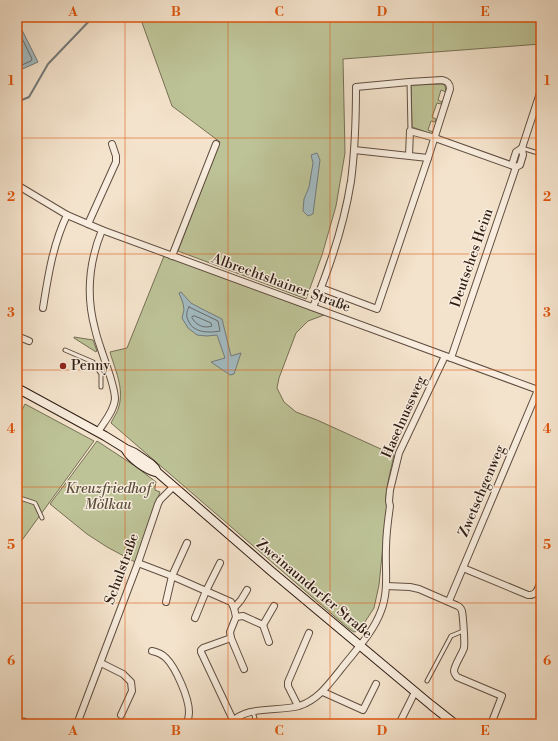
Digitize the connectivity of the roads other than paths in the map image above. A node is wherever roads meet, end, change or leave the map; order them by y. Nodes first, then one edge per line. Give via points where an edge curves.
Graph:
1 (409, 82) junction
2 (541, 90) edge
3 (410, 131) junction
4 (435, 138) junction
5 (112, 144) dead end
6 (216, 144) dead end
7 (522, 148) junction
8 (354, 150) junction
9 (541, 154) edge
10 (409, 155) junction
11 (428, 158) junction
12 (514, 166) junction
13 (17, 185) edge
14 (67, 215) junction
15 (88, 224) junction
16 (102, 230) junction
17 (172, 256) junction
18 (321, 288) junction
19 (313, 307) junction
20 (43, 308) dead end
21 (17, 336) edge
22 (29, 341) dead end
23 (65, 350) dead end
24 (448, 357) junction
25 (101, 387) dead end
26 (17, 388) edge
27 (539, 391) edge
28 (98, 432) junction
29 (173, 486) junction
30 (17, 497) edge
31 (42, 518) dead end
32 (187, 543) dead end
33 (138, 563) junction
34 (220, 563) dead end
35 (463, 568) junction
36 (172, 576) junction
37 (541, 581) edge
38 (386, 586) junction
39 (247, 590) dead end
40 (206, 591) junction
41 (166, 602) dead end
42 (449, 602) junction
43 (274, 606) dead end
44 (234, 608) junction
45 (236, 617) junction
46 (195, 618) dead end
47 (263, 625) junction
48 (463, 631) junction
49 (309, 633) dead end
50 (230, 638) junction
51 (269, 642) dead end
52 (360, 645) junction
53 (152, 651) dead end
54 (101, 663) junction
55 (244, 670) dead end
56 (427, 681) dead end
57 (376, 684) dead end
58 (323, 692) junction
59 (415, 692) junction
60 (298, 706) junction
61 (253, 712) junction
62 (122, 715) dead end
63 (232, 722) edge
64 (257, 723) edge
65 (22, 724) edge
66 (31, 724) edge
67 (77, 724) edge
68 (187, 724) edge
69 (399, 724) edge
70 (455, 724) edge
71 (491, 724) edge

1 - 3 lane
1 - 4 street via 442,80 450,85
1 - 8 street via 356,87
2 - 7 street, Deutsches Heim
3 - 4 street
3 - 10 street
4 - 11 street
4 - 12 street
5 - 15 street via 116,162
6 - 17 street
7 - 9 lane
7 - 12 street, Deutsches Heim via 520,165
8 - 10 street
8 - 18 street via 345,215
10 - 11 street
11 - 18 street via 377,309
12 - 24 street, Deutsches Heim
13 - 14 street, Albrechtshainer Straße
14 - 15 street, Albrechtshainer Straße
14 - 20 street via 49,269
15 - 16 street, Albrechtshainer Straße
16 - 17 street, Albrechtshainer Straße
16 - 28 street via 95,250 90,296 92,317 115,399 112,410
17 - 19 street, Albrechtshainer Straße
18 - 19 street
19 - 24 street, Albrechtshainer Straße
21 - 22 street
23 - 25 lane via 93,362 101,374
24 - 27 street, Albrechtshainer Straße
24 - 38 street, Haselnussweg via 401,449 394,474 390,490 385,550
26 - 28 street, Zweinaundorfer Straße
27 - 35 street, Zwetschgenweg
28 - 29 street, Zweinaundorfer Straße via 126,449 134,459 157,472
29 - 33 street, Schulstraße via 158,504
29 - 52 street, Zweinaundorfer Straße
30 - 31 lane via 35,503
32 - 36 street
33 - 36 street
33 - 54 street, Schulstraße
34 - 40 street
35 - 37 street via 531,596
35 - 42 street, Zwetschgenweg
36 - 40 street
36 - 41 street
38 - 42 street via 419,588
38 - 52 street, Haselnussweg via 377,619
39 - 44 street
40 - 44 street via 229,600
40 - 46 street
42 - 48 street via 462,611
43 - 47 street
44 - 45 street
45 - 47 street via 243,616
45 - 50 street
47 - 51 street
48 - 56 lane via 451,636
48 - 71 street via 464,648 454,673 457,677 502,696
49 - 60 street via 288,682
50 - 55 street
50 - 63 street via 203,648 200,652
52 - 58 street, Haselnussweg
52 - 59 street, Zweinaundorfer Straße
53 - 68 street via 166,657 172,665 188,706
54 - 62 street via 131,682 132,691
54 - 67 street, Schulstraße
57 - 58 street via 363,710
58 - 60 street
59 - 69 street
59 - 70 street, Zweinaundorfer Straße
60 - 61 street
61 - 63 street via 245,713
61 - 64 lane
65 - 66 lane via 24,720

